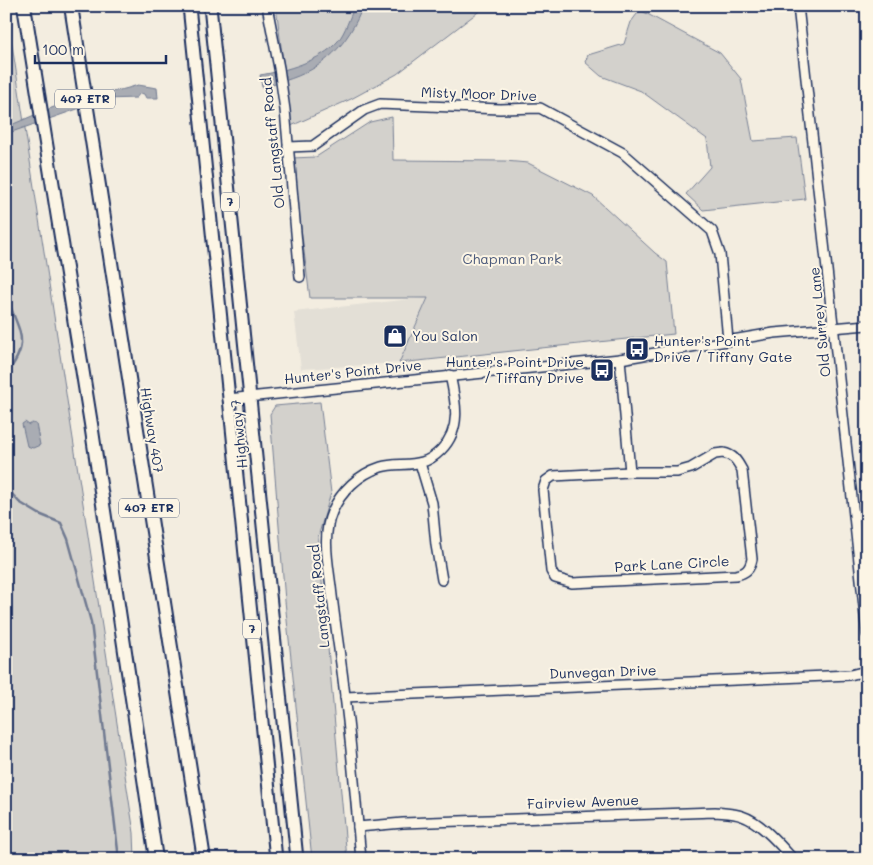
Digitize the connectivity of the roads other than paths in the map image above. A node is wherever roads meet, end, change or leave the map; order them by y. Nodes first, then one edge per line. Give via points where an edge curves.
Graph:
1 (24, 6) edge
2 (71, 6) edge
3 (189, 6) edge
4 (210, 6) edge
5 (266, 6) edge
6 (798, 6) edge
7 (288, 147) junction
8 (300, 277) dead end
9 (867, 325) edge
10 (834, 328) junction
11 (728, 340) junction
12 (620, 359) junction
13 (450, 375) junction
14 (251, 397) junction
15 (228, 399) junction
16 (420, 463) junction
17 (630, 472) junction
18 (442, 580) dead end
19 (867, 634) edge
20 (864, 669) edge
21 (346, 697) junction
22 (144, 787) junction
23 (358, 827) junction
24 (148, 859) edge
25 (156, 859) edge
26 (204, 859) edge
27 (276, 859) edge
28 (297, 859) edge
29 (361, 859) edge
30 (794, 859) edge

1 - 22 highway, 407 ETR
2 - 26 highway, Highway 407 / 407 ETR
3 - 15 main road, Highway 7 / 7
4 - 14 main road, Highway 7 / 7
5 - 7 street, Old Langstaff Road via 279,68
6 - 10 street, Old Surrey Lane
7 - 8 street, Old Langstaff Road
7 - 11 street, Misty Moor Drive via 313,146 364,110 380,104 540,108 622,153 712,231 720,254
9 - 10 street, Hunter's Point Drive
10 - 11 street, Hunter's Point Drive
10 - 19 street, Old Surrey Lane
11 - 12 street, Hunter's Point Drive
12 - 13 street, Hunter's Point Drive
12 - 17 street
13 - 14 street, Hunter's Point Drive
13 - 16 street, Langstaff Road via 456,414 452,437 434,457
14 - 15 street, Hunter's Point Drive
14 - 28 main road, Highway 7 / 7
15 - 27 main road, Highway 7 / 7
16 - 18 street via 432,503
16 - 21 street, Langstaff Road via 383,467 354,481 344,491 328,524 328,562
17 - 17 street, Park Lane Circle via 557,475 546,481 543,490 551,571 555,578 572,583 736,575 751,567 742,470 730,454 715,454 684,471
20 - 21 street, Dunvegan Drive via 850,675 802,678
21 - 23 street, Langstaff Road
22 - 24 highway
22 - 25 highway, 407 ETR
23 - 29 street, Langstaff Road
23 - 30 street, Fairview Avenue via 715,812 753,821

